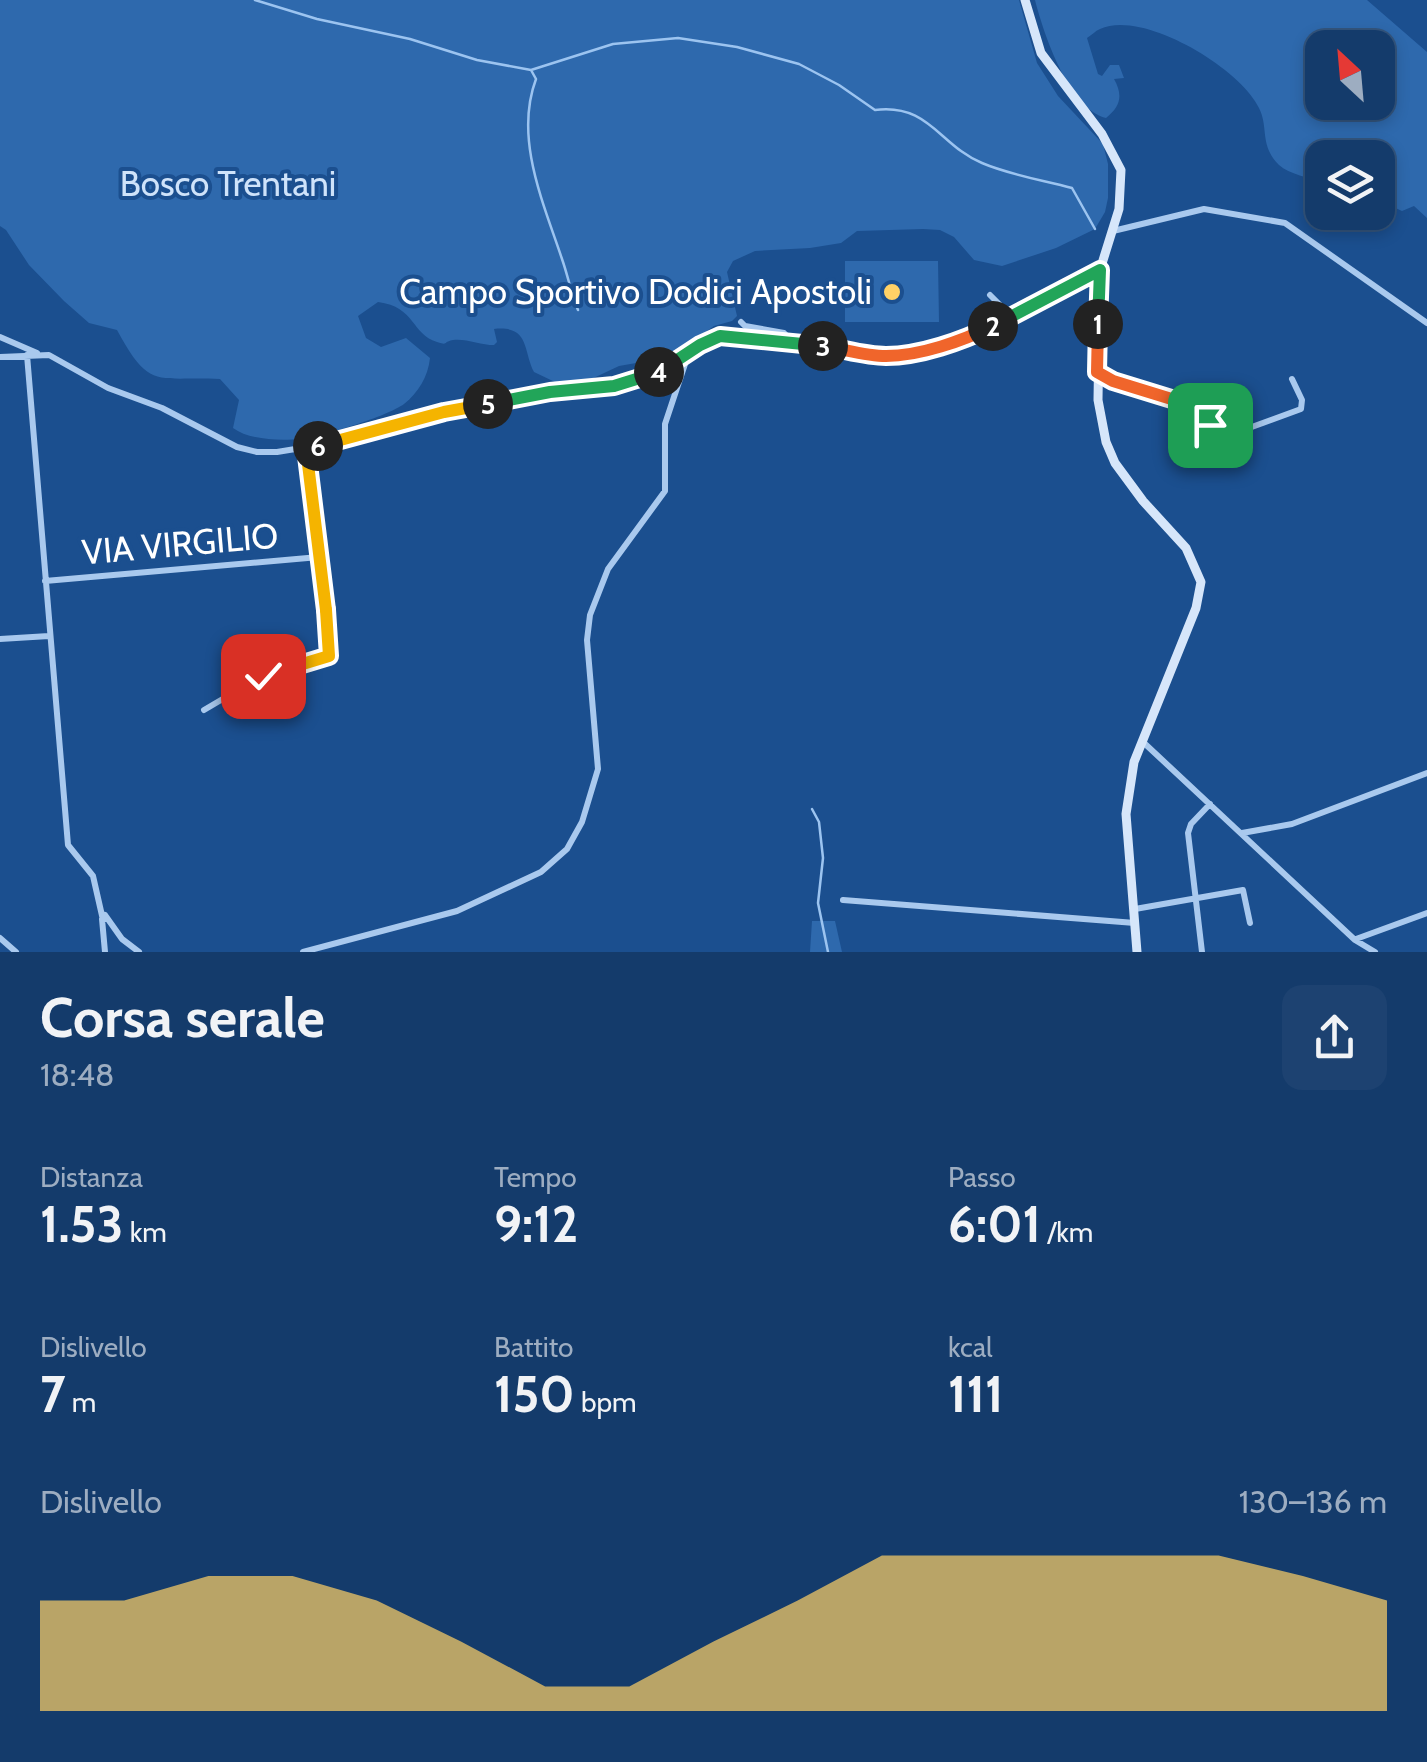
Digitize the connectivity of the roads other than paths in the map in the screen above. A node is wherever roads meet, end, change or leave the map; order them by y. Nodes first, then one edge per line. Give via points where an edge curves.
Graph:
1 (1025, 0) edge
2 (1113, 231) junction
3 (1100, 270) junction
4 (990, 295) dead end
5 (1010, 316) junction
6 (741, 322) dead end
7 (1427, 323) edge
8 (0, 337) edge
9 (786, 342) junction
10 (690, 351) junction
11 (38, 353) junction
12 (26, 354) junction
13 (0, 357) edge
14 (1097, 372) junction
15 (1292, 379) dead end
16 (306, 448) junction
17 (319, 557) junction
18 (45, 581) junction
19 (49, 636) junction
20 (0, 639) edge
21 (204, 710) dead end
22 (1141, 740) junction
23 (1427, 773) edge
24 (1210, 804) junction
25 (1241, 833) junction
26 (1196, 898) junction
27 (844, 900) dead end
28 (1134, 909) junction
29 (1427, 913) edge
30 (102, 920) junction
31 (1136, 923) junction
32 (1250, 923) dead end
33 (0, 938) edge
34 (1355, 940) junction
35 (16, 952) edge
36 (104, 952) edge
37 (139, 952) edge
38 (303, 952) edge
39 (1138, 952) edge
40 (1202, 952) edge
41 (1375, 952) edge

1 - 2 main road via 1040,53 1118,162
2 - 3 main road
2 - 7 street via 1204,209 1285,223
3 - 5 street
3 - 14 main road
4 - 5 street
5 - 9 street via 899,355
6 - 9 street via 784,332
8 - 11 street
9 - 10 street via 720,336
10 - 16 street via 628,383 444,412
10 - 38 street via 665,424 666,488 608,569 592,609 587,640 598,769 568,849 545,870 462,909
11 - 12 street
11 - 16 street via 245,450
12 - 13 street
12 - 18 street
14 - 15 street via 1172,398 1227,430 1301,409
14 - 22 main road via 1110,452 1182,542 1201,582
16 - 17 street
17 - 18 street, VIA VIRGILIO
17 - 21 street via 329,656 263,676
18 - 19 street
19 - 20 street
19 - 30 street via 69,846 94,876
22 - 24 street
22 - 28 main road via 1126,802
23 - 25 street via 1292,824
24 - 25 street
24 - 26 street via 1188,832
25 - 34 street
26 - 28 street
26 - 32 street via 1243,890
26 - 40 street
27 - 31 street
28 - 31 main road
29 - 34 street
30 - 36 street
30 - 37 street via 106,915
31 - 39 main road
33 - 35 street
34 - 41 street

